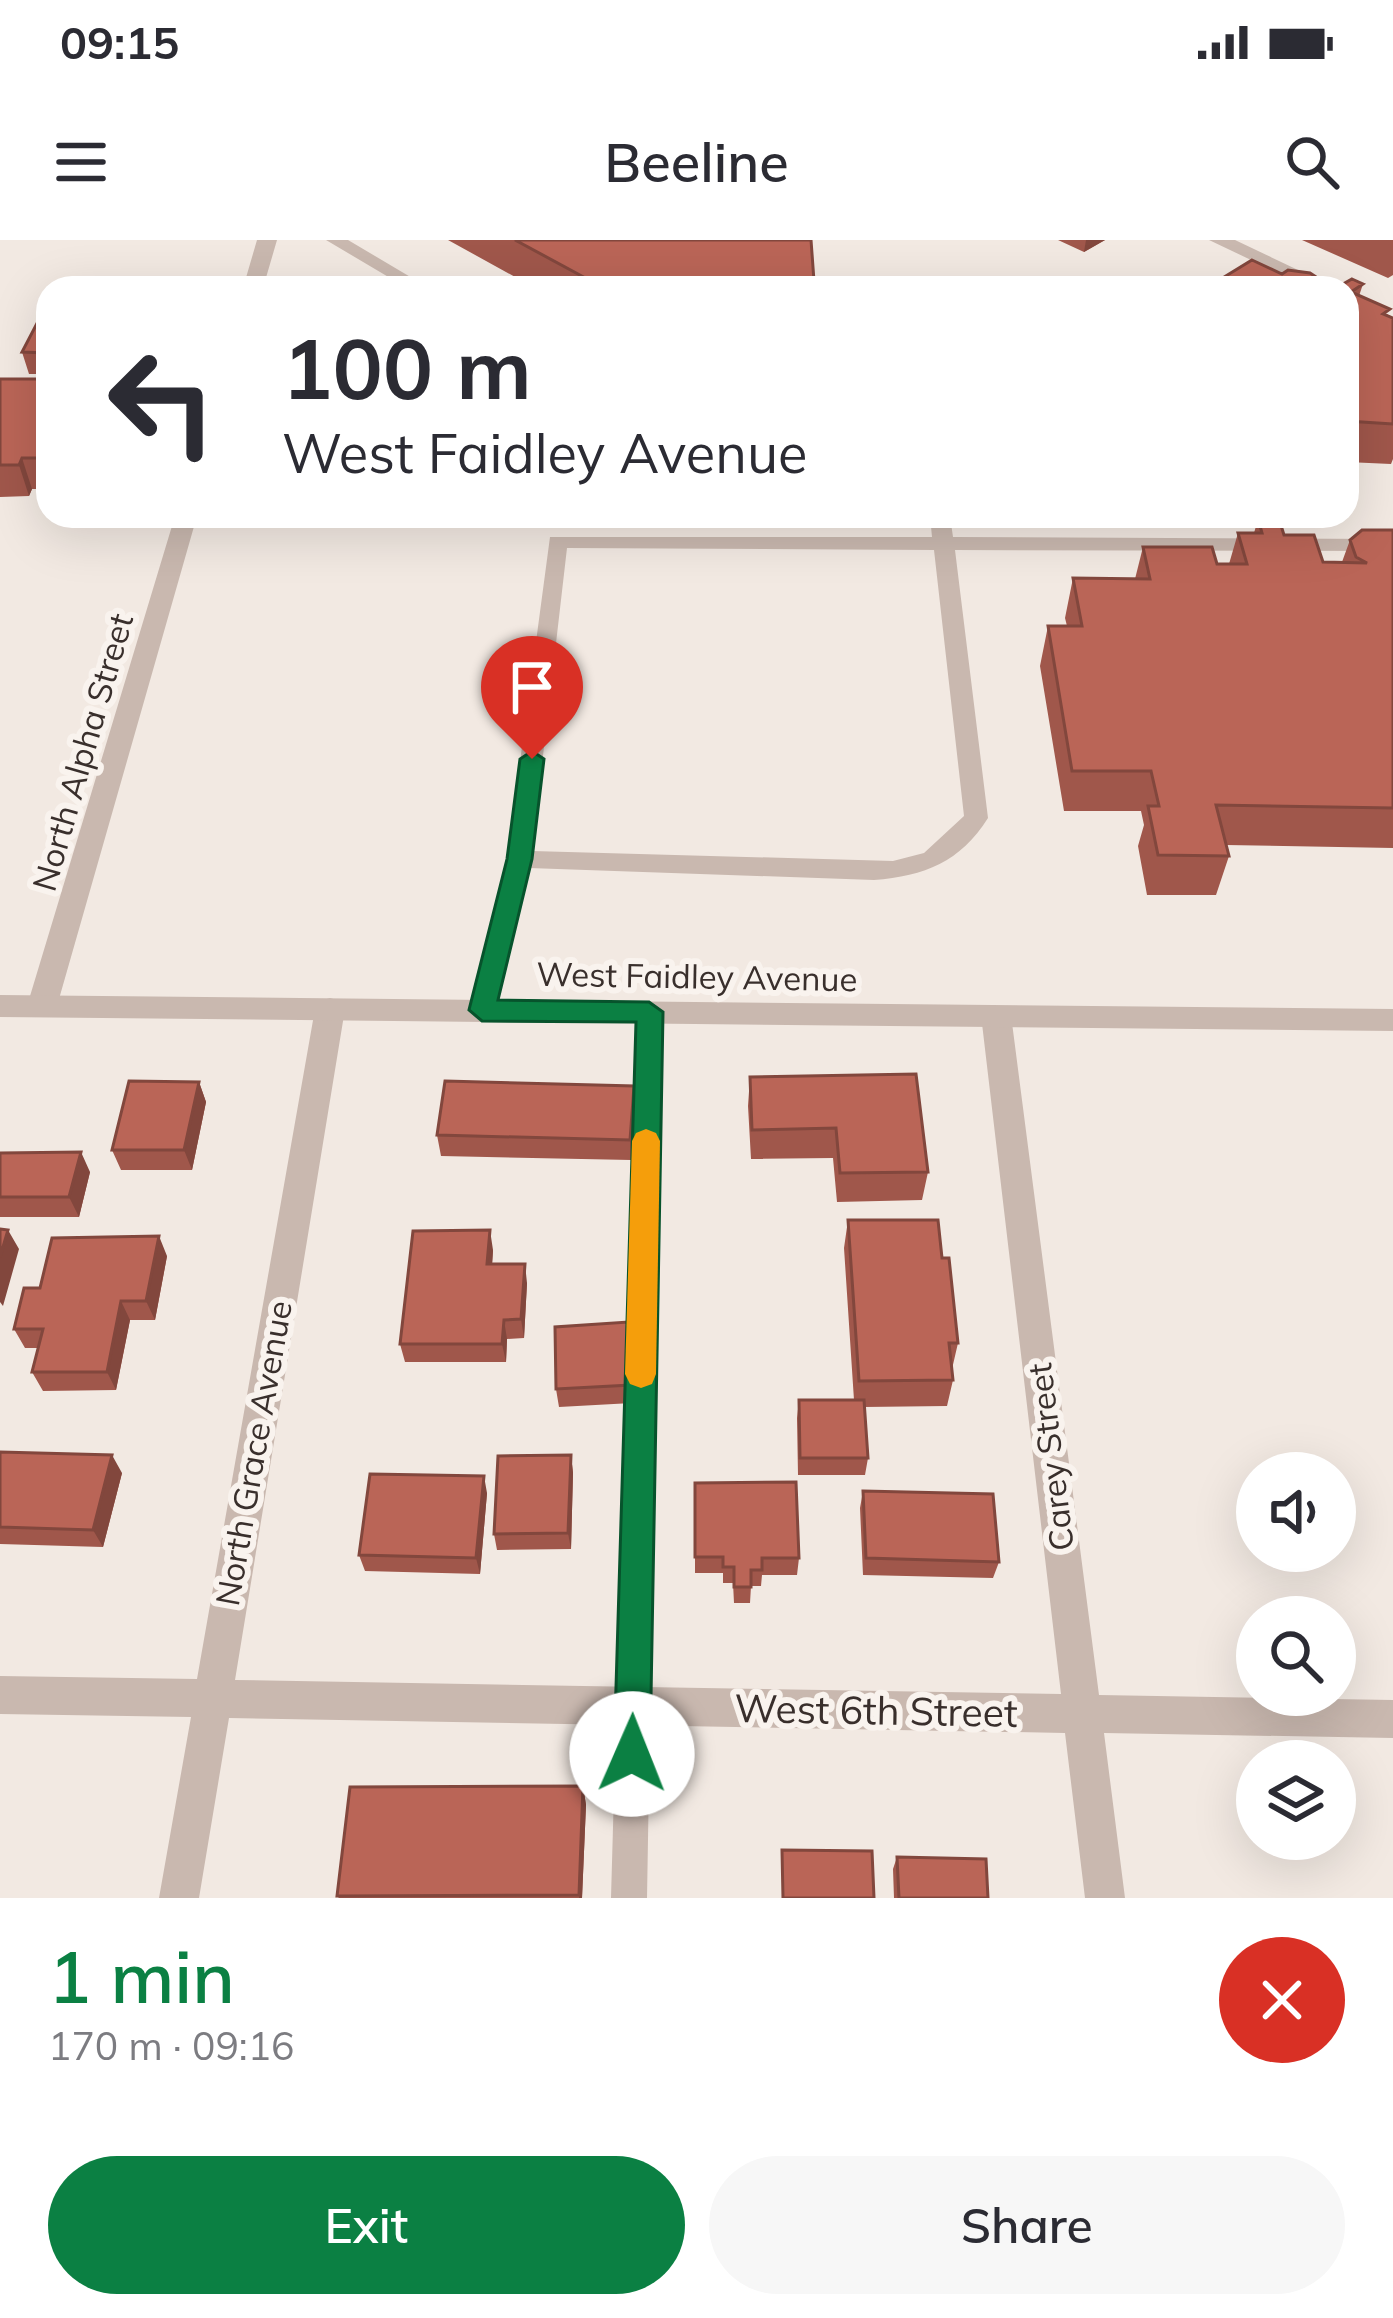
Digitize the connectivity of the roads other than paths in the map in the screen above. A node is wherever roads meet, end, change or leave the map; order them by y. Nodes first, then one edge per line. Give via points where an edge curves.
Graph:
1 (267, 240) edge
2 (335, 240) edge
3 (1220, 240) edge
4 (256, 276) edge
5 (399, 276) edge
6 (1300, 276) edge
7 (182, 528) edge
8 (559, 528) edge
9 (942, 528) edge
10 (557, 542) junction
11 (1393, 545) edge
12 (944, 546) junction
13 (519, 859) junction
14 (0, 1006) edge
15 (42, 1006) junction
16 (329, 1009) junction
17 (482, 1010) junction
18 (649, 1012) junction
19 (996, 1015) junction
20 (1393, 1020) edge
21 (0, 1695) edge
22 (211, 1698) junction
23 (633, 1706) junction
24 (1081, 1714) junction
25 (1393, 1719) edge
26 (178, 1898) edge
27 (628, 1898) edge
28 (1105, 1898) edge

1 - 4 street
2 - 5 lane
3 - 6 street
7 - 15 street, North Alpha Street
8 - 10 lane
9 - 12 lane
10 - 12 lane
10 - 13 lane
11 - 12 lane
12 - 13 lane via 976,818 946,856 874,871
13 - 17 lane
14 - 15 street, West Faidley Avenue
15 - 16 street, West Faidley Avenue
16 - 17 street, West Faidley Avenue
16 - 22 street, North Grace Avenue
17 - 18 street, West Faidley Avenue
18 - 19 street, West Faidley Avenue
18 - 23 lane
19 - 20 street, West Faidley Avenue
19 - 24 street, Carey Street
21 - 22 street, West 6th Street
22 - 23 street, West 6th Street
22 - 26 street, North Grace Avenue
23 - 24 street, West 6th Street
23 - 27 lane
24 - 25 street, West 6th Street
24 - 28 street, Carey Street

